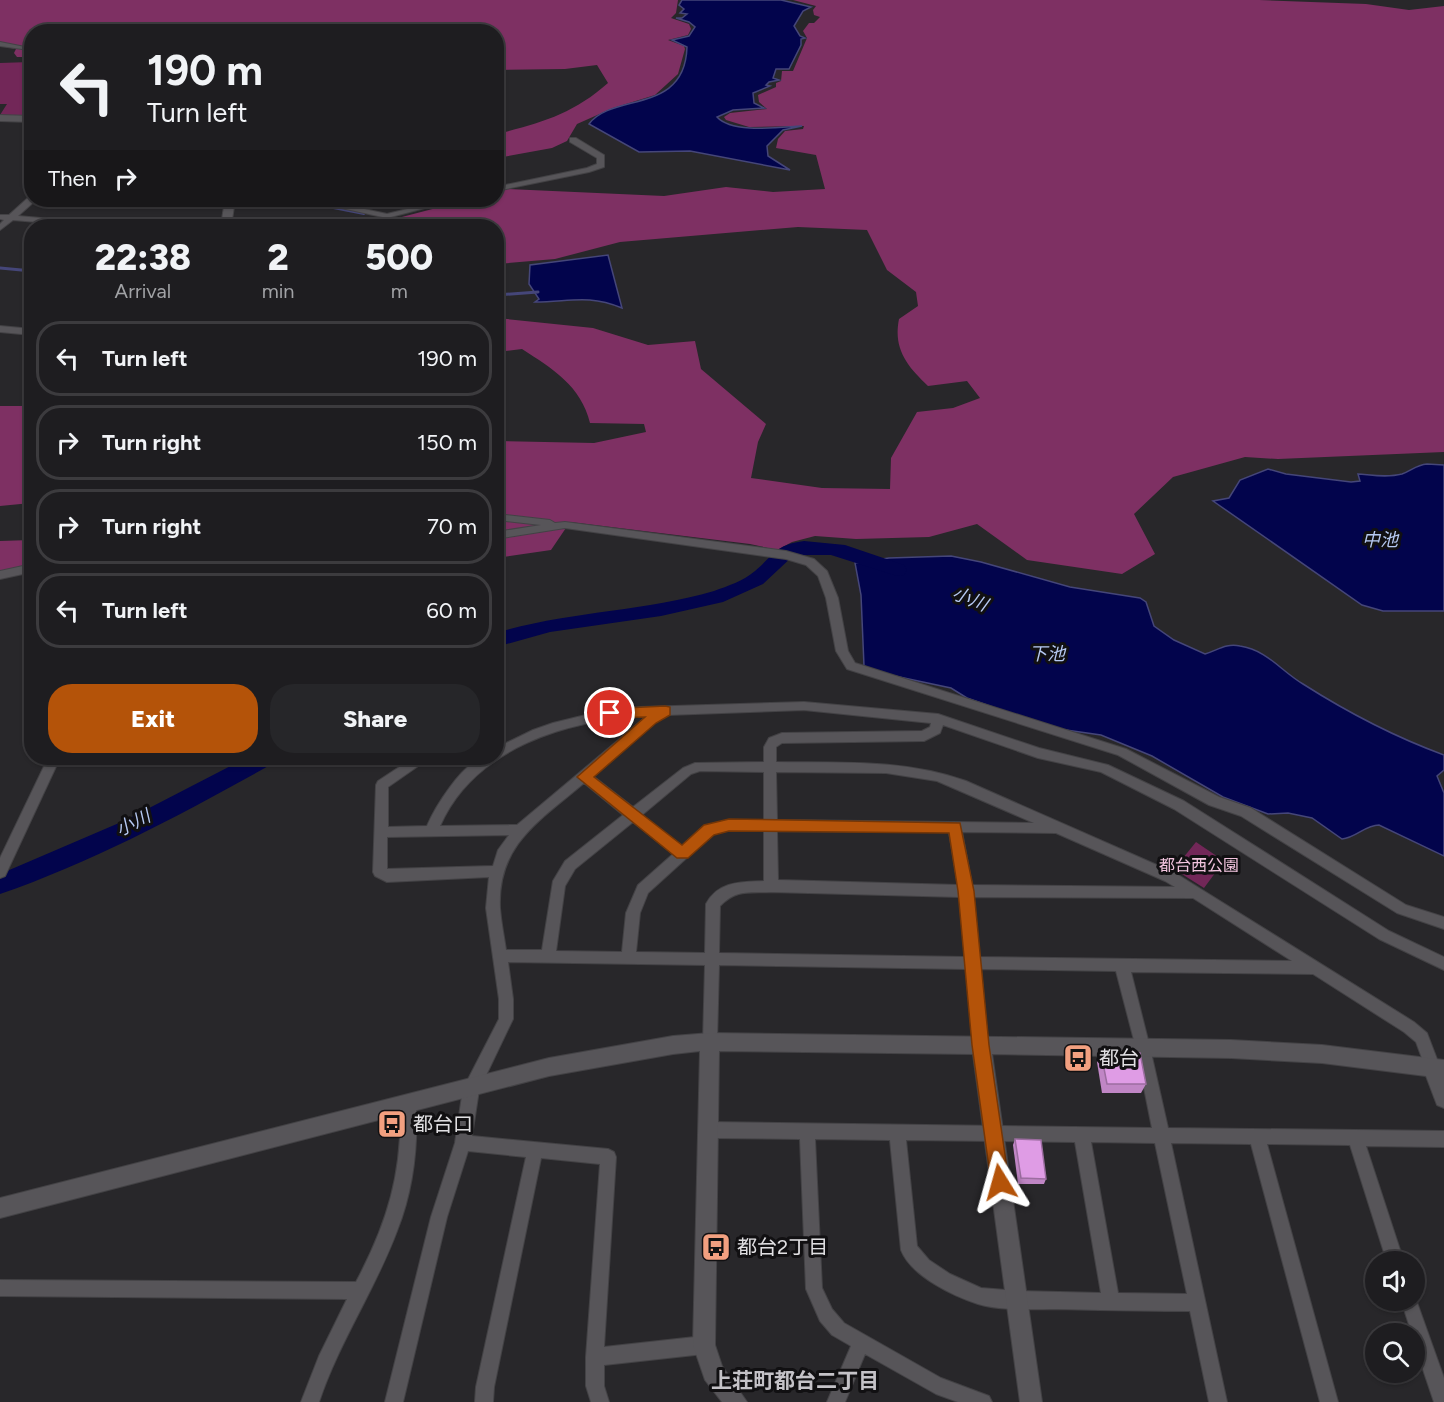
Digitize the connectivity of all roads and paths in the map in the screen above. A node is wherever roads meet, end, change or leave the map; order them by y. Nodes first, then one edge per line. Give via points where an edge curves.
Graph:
1 (0, 44) edge
2 (22, 47) dead end
3 (0, 118) edge
4 (24, 119) edge
5 (573, 140) dead end
6 (504, 187) edge
7 (24, 206) edge
8 (346, 207) edge
9 (423, 207) edge
10 (0, 217) edge
11 (11, 218) junction
12 (24, 219) edge
13 (0, 228) edge
14 (0, 329) edge
15 (24, 331) edge
16 (504, 518) edge
17 (566, 525) junction
18 (504, 535) edge
19 (24, 570) edge
20 (0, 574) edge
21 (665, 711) junction
22 (938, 719) junction
23 (504, 750) edge
24 (51, 765) edge
25 (411, 765) edge
26 (482, 765) edge
27 (771, 767) junction
28 (585, 777) junction
29 (631, 815) junction
30 (769, 826) junction
31 (955, 827) junction
32 (1058, 828) junction
33 (432, 830) junction
34 (520, 830) junction
35 (381, 832) junction
36 (682, 854) junction
37 (1, 870) edge
38 (497, 871) junction
39 (771, 886) junction
40 (966, 891) junction
41 (1192, 893) junction
42 (1444, 923) edge
43 (500, 956) junction
44 (549, 956) junction
45 (628, 958) junction
46 (711, 960) junction
47 (974, 963) junction
48 (1444, 964) edge
49 (1122, 965) junction
50 (1316, 968) junction
51 (710, 1042) junction
52 (981, 1045) junction
53 (1143, 1048) junction
54 (1438, 1068) edge
55 (471, 1089) junction
56 (1444, 1099) edge
57 (408, 1105) junction
58 (708, 1130) junction
59 (807, 1130) junction
60 (897, 1131) junction
61 (993, 1134) junction
62 (1082, 1135) junction
63 (1257, 1137) junction
64 (1161, 1138) junction
65 (1444, 1139) edge
66 (1356, 1140) junction
67 (463, 1143) junction
68 (535, 1150) junction
69 (0, 1208) edge
70 (1392, 1251) edge
71 (0, 1288) edge
72 (360, 1291) junction
73 (1018, 1300) junction
74 (1111, 1302) junction
75 (1197, 1303) junction
76 (1413, 1311) edge
77 (861, 1343) junction
78 (704, 1345) junction
79 (595, 1357) junction
80 (310, 1402) edge
81 (394, 1402) edge
82 (484, 1402) edge
83 (600, 1402) edge
84 (736, 1402) edge
85 (836, 1402) edge
86 (983, 1402) edge
87 (1031, 1402) edge
88 (1218, 1402) edge
89 (1329, 1402) edge
90 (1443, 1402) edge

1 - 2 street
3 - 4 street
5 - 6 street via 601,157 601,165 589,171
7 - 11 street
8 - 9 street via 387,216
10 - 11 street
11 - 12 street
11 - 13 street
14 - 15 street
16 - 17 street
17 - 18 street
17 - 42 street via 786,555 810,562 818,567 828,584 842,651 851,666 1122,752 1214,801 1246,812 1402,909
19 - 20 street
21 - 22 street via 804,706
21 - 23 street via 585,717 548,727
21 - 28 street
22 - 27 street via 936,730 924,736 782,738 770,747
22 - 48 street via 1038,753 1104,768 1131,780 1240,842 1384,935
24 - 37 street
25 - 35 street via 382,785
26 - 33 street via 464,780 439,812
27 - 29 street via 699,766 674,779
27 - 30 street
27 - 32 street via 886,768 938,776
28 - 29 street
28 - 34 street
29 - 36 street
29 - 44 street via 570,865 558,885
30 - 31 street
30 - 36 street via 729,825 709,830
30 - 39 street
31 - 32 street
31 - 40 street
32 - 41 street via 1139,861
33 - 34 street
33 - 35 street
34 - 38 street via 503,854
35 - 38 street via 380,872 387,876
36 - 45 street via 643,889 637,900
38 - 43 street via 493,908
39 - 40 street
39 - 46 street via 734,888 716,898 711,916
40 - 41 street
40 - 47 street
41 - 50 street
43 - 44 street
43 - 55 street via 506,1019
44 - 45 street
45 - 46 street
46 - 47 street
46 - 51 street
47 - 49 street
47 - 52 street
49 - 50 street
49 - 53 street
50 - 54 street via 1422,1038
51 - 52 street
51 - 55 street via 635,1051
51 - 58 street
52 - 53 street
52 - 61 street
53 - 54 street via 1322,1053
53 - 64 street
54 - 56 street
55 - 57 street
55 - 67 street
57 - 69 street
57 - 72 street via 405,1171 395,1210 383,1247
58 - 59 street
58 - 78 street
59 - 60 street
59 - 77 street via 816,1299 838,1329
60 - 61 street
60 - 73 street via 909,1250 923,1266 944,1280 980,1296
61 - 62 street
61 - 73 street
62 - 64 street
62 - 74 street
63 - 64 street
63 - 66 street
63 - 89 street
64 - 75 street
65 - 66 street
66 - 70 street
67 - 68 street
67 - 81 street via 439,1217
68 - 79 street via 608,1157
68 - 82 street
71 - 72 street
72 - 80 street via 324,1361
73 - 74 street
73 - 87 street
74 - 75 street
75 - 88 street
76 - 90 street
77 - 85 street
77 - 86 street via 936,1386
78 - 79 street
78 - 84 street via 713,1372
79 - 83 street via 595,1386

